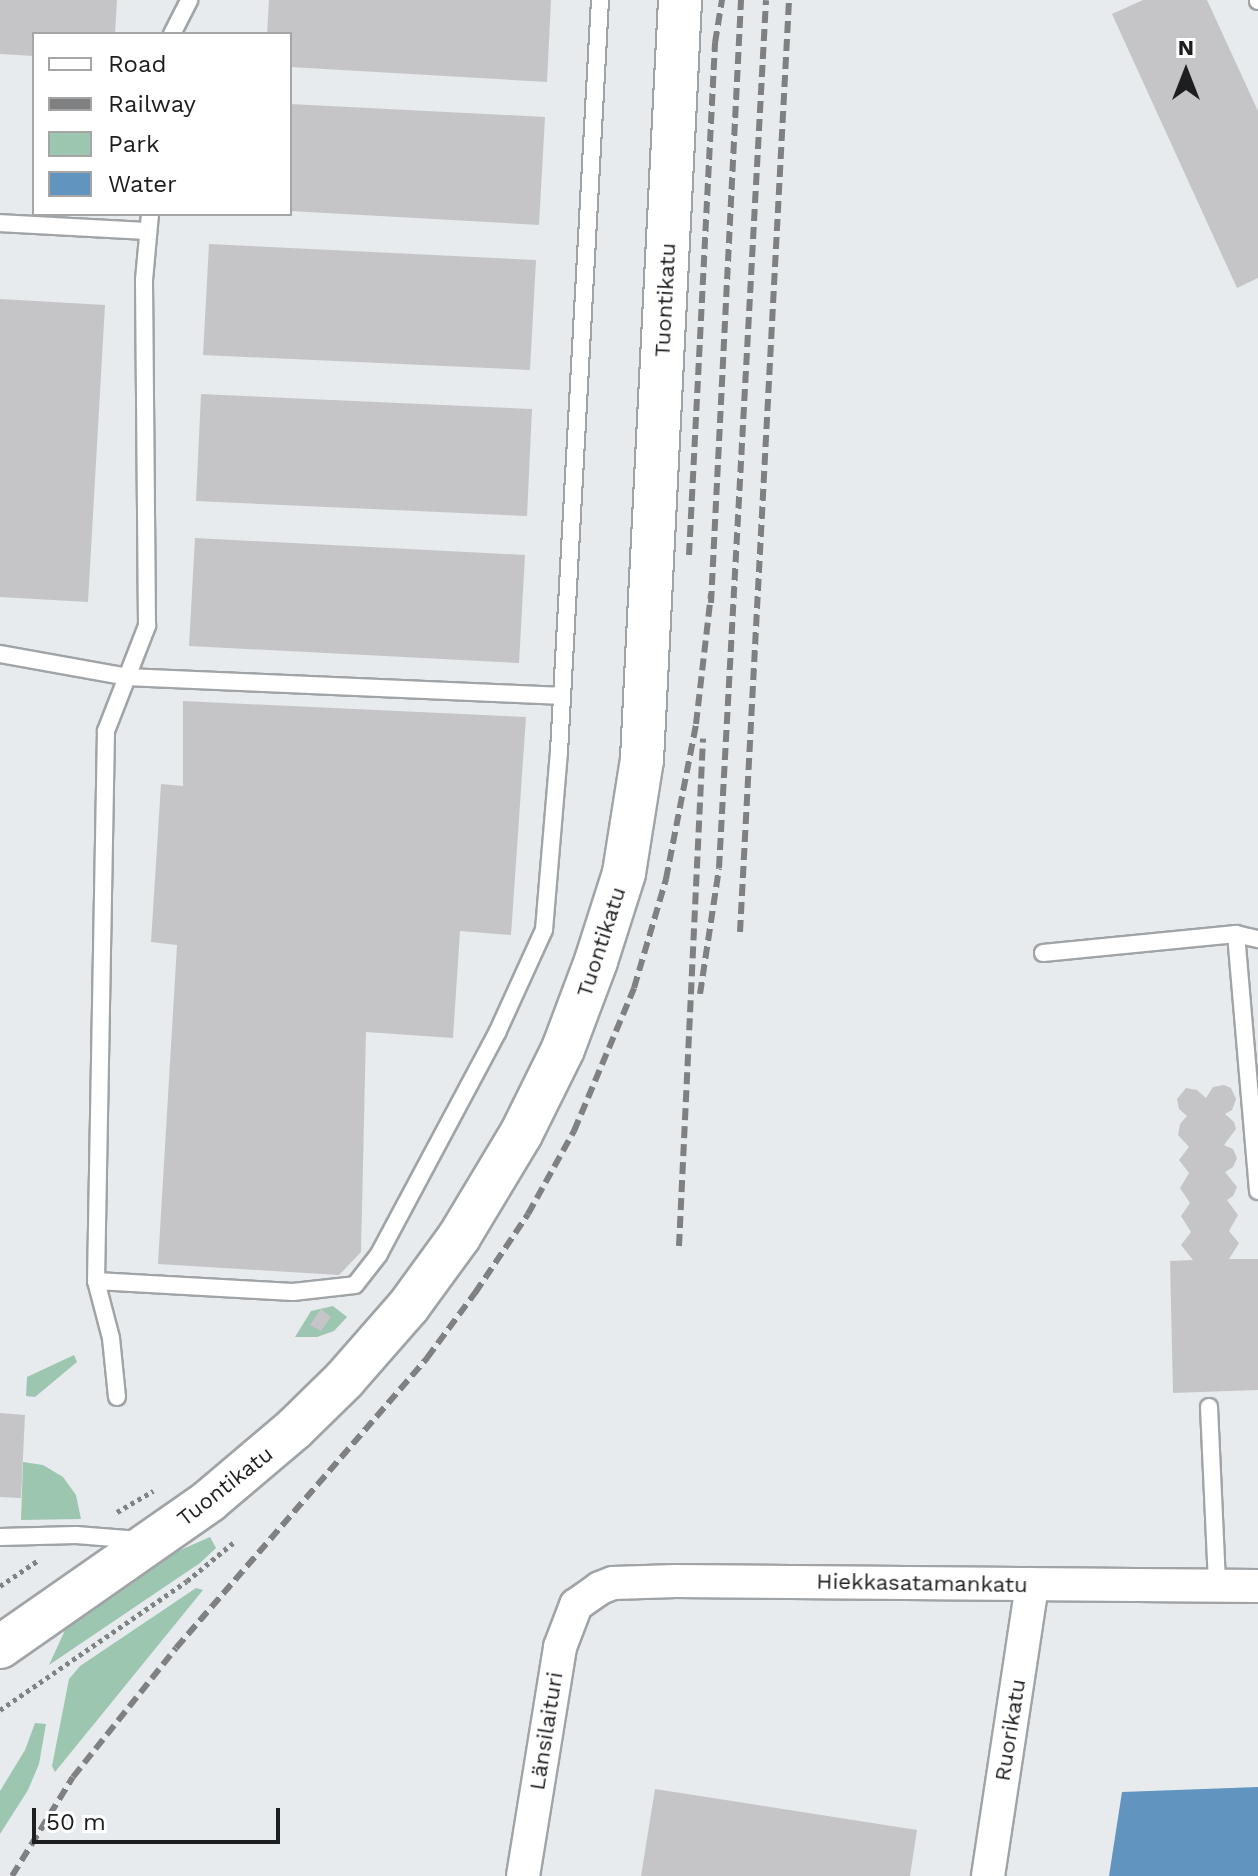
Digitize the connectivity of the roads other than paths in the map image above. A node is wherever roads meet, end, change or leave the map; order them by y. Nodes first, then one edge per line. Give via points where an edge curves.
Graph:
1 (189, 0) edge
2 (600, 0) edge
3 (680, 0) edge
4 (173, 32) edge
5 (150, 216) edge
6 (0, 223) edge
7 (148, 231) junction
8 (0, 654) edge
9 (128, 677) junction
10 (562, 696) junction
11 (1236, 934) junction
12 (1258, 939) edge
13 (1043, 953) dead end
14 (1258, 1191) edge
15 (96, 1281) junction
16 (117, 1397) dead end
17 (1209, 1407) dead end
18 (0, 1537) edge
19 (154, 1541) junction
20 (1032, 1584) junction
21 (1217, 1586) junction
22 (1258, 1586) edge
23 (588, 1594) joint
24 (0, 1647) edge
25 (523, 1876) edge
26 (988, 1876) edge

1 - 4 lane
2 - 10 lane
3 - 19 street, Tuontikatu via 642,759 624,873 596,961 563,1049 521,1134 427,1282 371,1351 295,1428
5 - 7 lane
6 - 7 lane
7 - 9 lane via 147,626
8 - 9 lane
9 - 10 lane
9 - 15 lane via 106,731
10 - 15 lane via 544,930 497,1033 379,1254 355,1285 293,1292
11 - 12 lane
11 - 13 lane
11 - 14 lane
15 - 16 lane via 111,1338
17 - 21 lane
18 - 19 lane
19 - 24 street, Tuontikatu
20 - 21 street, Hiekkasatamankatu
20 - 23 street, Hiekkasatamankatu via 676,1581 613,1583
20 - 26 street, Ruorikatu
21 - 22 street, Hiekkasatamankatu
23 - 25 street, Länsilaituri via 567,1623 560,1647

